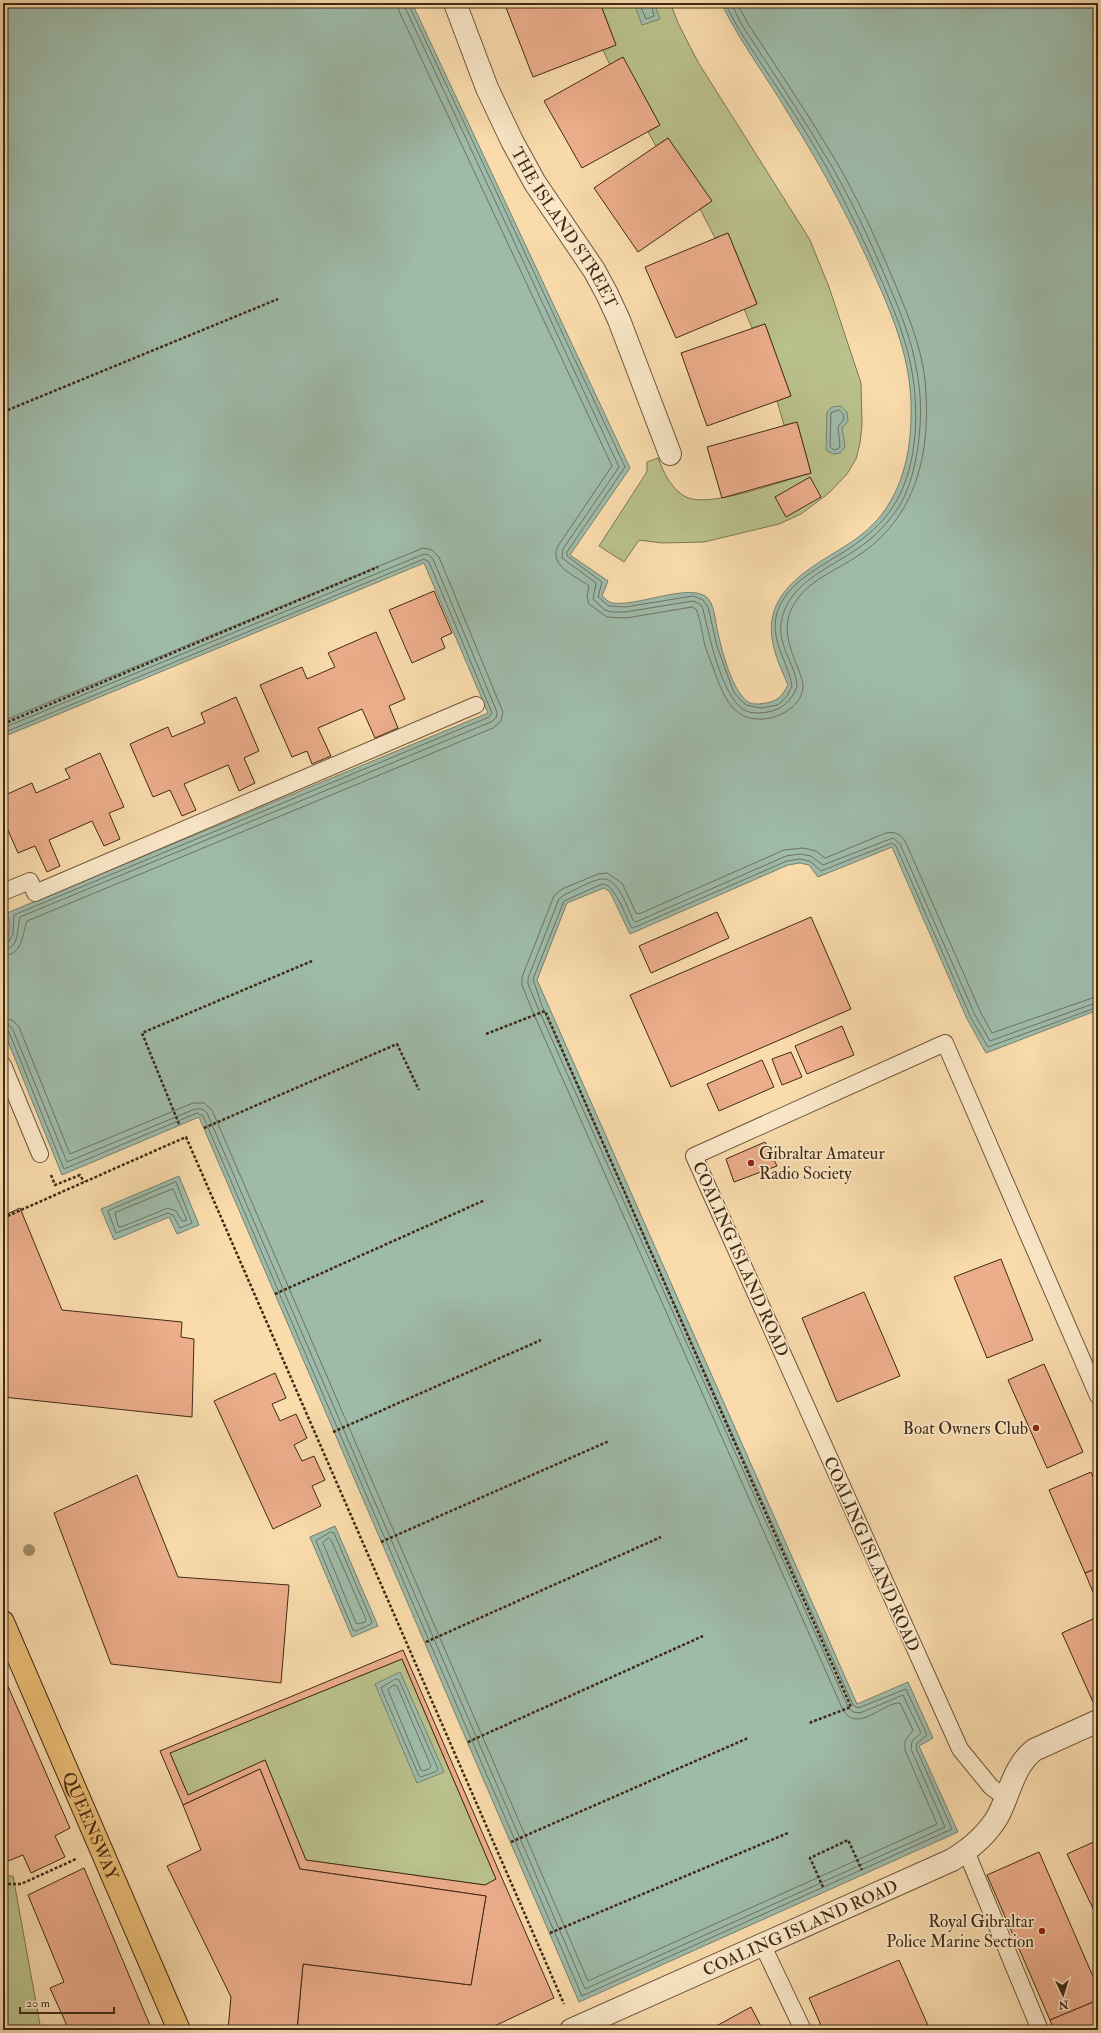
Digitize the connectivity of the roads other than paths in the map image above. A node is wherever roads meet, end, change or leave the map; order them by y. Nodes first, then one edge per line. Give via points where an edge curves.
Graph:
1 (455, 3) edge
2 (670, 454) dead end
3 (476, 705) dead end
4 (3, 892) edge
5 (3, 1065) edge
6 (40, 1154) road end
7 (1098, 1396) edge
8 (3, 1622) edge
9 (1098, 1721) edge
10 (1006, 1798) junction
11 (966, 1851) junction
12 (762, 1944) junction
13 (573, 2029) edge
14 (179, 2030) edge
15 (803, 2030) edge
16 (1040, 2030) edge

1 - 2 street, THE ISLAND STREET via 487,88 512,141 535,183 594,270 607,294
3 - 4 lane via 35,893 30,881
5 - 6 lane
7 - 10 lane, COALING ISLAND ROAD via 944,1043 694,1156 960,1749 992,1787
8 - 14 main road, QUEENSWAY
9 - 10 street, COALING ISLAND ROAD via 1029,1754 1019,1768
10 - 11 street, COALING ISLAND ROAD via 989,1829
11 - 12 street, COALING ISLAND ROAD via 935,1869
11 - 16 lane
12 - 13 street, COALING ISLAND ROAD
12 - 15 lane

